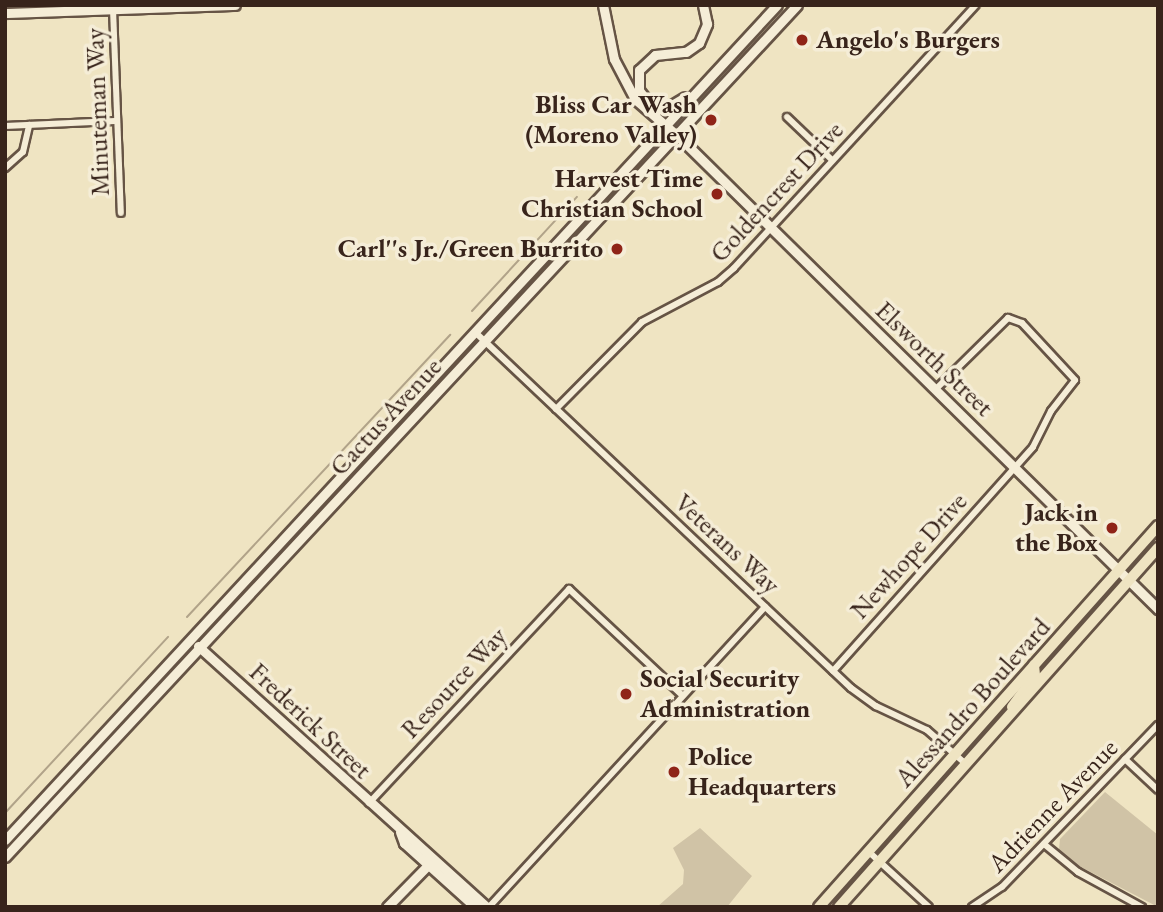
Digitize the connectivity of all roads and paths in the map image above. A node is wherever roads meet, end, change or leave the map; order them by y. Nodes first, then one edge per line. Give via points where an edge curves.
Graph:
1 (235, 5) edge
2 (603, 5) edge
3 (703, 5) edge
4 (777, 5) edge
5 (797, 5) edge
6 (976, 5) edge
7 (55, 8) edge
8 (113, 9) junction
9 (5, 13) edge
10 (645, 54) dead end
11 (641, 67) junction
12 (711, 76) junction
13 (646, 100) junction
14 (787, 117) dead end
15 (115, 121) junction
16 (29, 125) junction
17 (666, 125) junction
18 (5, 126) edge
19 (678, 135) junction
20 (832, 160) junction
21 (5, 168) edge
22 (121, 213) dead end
23 (771, 228) junction
24 (476, 332) junction
25 (485, 342) junction
26 (936, 389) junction
27 (556, 409) junction
28 (1014, 468) junction
29 (1158, 526) edge
30 (1158, 548) edge
31 (1118, 571) junction
32 (1128, 581) junction
33 (765, 607) junction
34 (1158, 609) edge
35 (1070, 625) junction
36 (191, 640) junction
37 (200, 648) junction
38 (1034, 665) junction
39 (833, 671) junction
40 (1048, 672) junction
41 (683, 696) junction
42 (1008, 717) junction
43 (1158, 725) edge
44 (955, 754) junction
45 (1125, 759) junction
46 (966, 764) junction
47 (1158, 790) edge
48 (369, 804) junction
49 (400, 832) junction
50 (5, 839) edge
51 (1044, 844) junction
52 (869, 852) junction
53 (5, 857) edge
54 (879, 862) junction
55 (429, 864) junction
56 (387, 907) edge
57 (475, 907) edge
58 (488, 907) edge
59 (819, 907) edge
60 (839, 907) edge
61 (929, 907) edge
62 (972, 907) edge
63 (1142, 907) edge

1 - 8 main road
2 - 17 main road via 623,83
3 - 11 main road via 707,23 699,43 686,52 655,55
4 - 12 main road, Cactus Avenue
5 - 19 main road, Cactus Avenue
6 - 20 street, Goldencrest Drive
7 - 8 main road
7 - 9 main road
8 - 15 street, Minuteman Way
10 - 11 main road
11 - 13 main road via 638,86
12 - 13 main road via 674,105 657,106
12 - 17 main road, Cactus Avenue
13 - 17 main road
14 - 20 street
15 - 16 street
15 - 22 street, Minuteman Way
16 - 18 street
16 - 21 street via 23,152
17 - 19 main road, Elsworth Street
17 - 24 main road, Cactus Avenue
19 - 23 main road, Elsworth Street
19 - 25 main road, Cactus Avenue
20 - 23 street, Goldencrest Drive
23 - 26 main road, Elsworth Street
23 - 27 street, Goldencrest Drive via 718,282 642,322
24 - 25 street, Veterans Way
24 - 36 main road, Cactus Avenue
25 - 27 street, Veterans Way
25 - 37 main road, Cactus Avenue
26 - 28 main road, Elsworth Street
26 - 28 street, Newhope Drive via 1008,318 1022,323 1068,367 1073,386
27 - 33 street, Veterans Way
28 - 31 main road, Elsworth Street
28 - 39 street, Newhope Drive
29 - 31 main road, Alessandro Boulevard
30 - 32 main road, Alessandro Boulevard
31 - 32 main road, Elsworth Street
31 - 35 main road, Alessandro Boulevard
32 - 34 main road, Elsworth Street
32 - 40 main road, Alessandro Boulevard
33 - 39 street, Veterans Way
33 - 41 street
35 - 38 main road, Alessandro Boulevard
35 - 40 main road via 1064,642 1047,661
36 - 37 main road, Frederick Street
36 - 50 main road, Cactus Avenue
37 - 48 main road, Frederick Street
37 - 53 main road, Cactus Avenue
38 - 42 main road via 1035,674 1018,694
38 - 44 main road, Alessandro Boulevard
39 - 44 street, Veterans Way via 865,700 915,722
40 - 42 main road, Alessandro Boulevard
41 - 48 street, Resource Way via 569,589
41 - 58 street
42 - 46 main road, Alessandro Boulevard
43 - 45 street, Adrienne Avenue
44 - 46 street, Veterans Way
44 - 52 main road, Alessandro Boulevard
45 - 47 street
45 - 51 street, Adrienne Avenue
46 - 54 main road, Alessandro Boulevard
48 - 49 main road, Frederick Street
49 - 55 main road, Frederick Street
49 - 58 main road, Frederick Street
51 - 62 street, Adrienne Avenue via 994,895
51 - 63 street via 1078,872
52 - 54 street
52 - 59 main road, Alessandro Boulevard
54 - 60 main road, Alessandro Boulevard
54 - 61 street
55 - 56 main road
55 - 57 main road, Frederick Street

